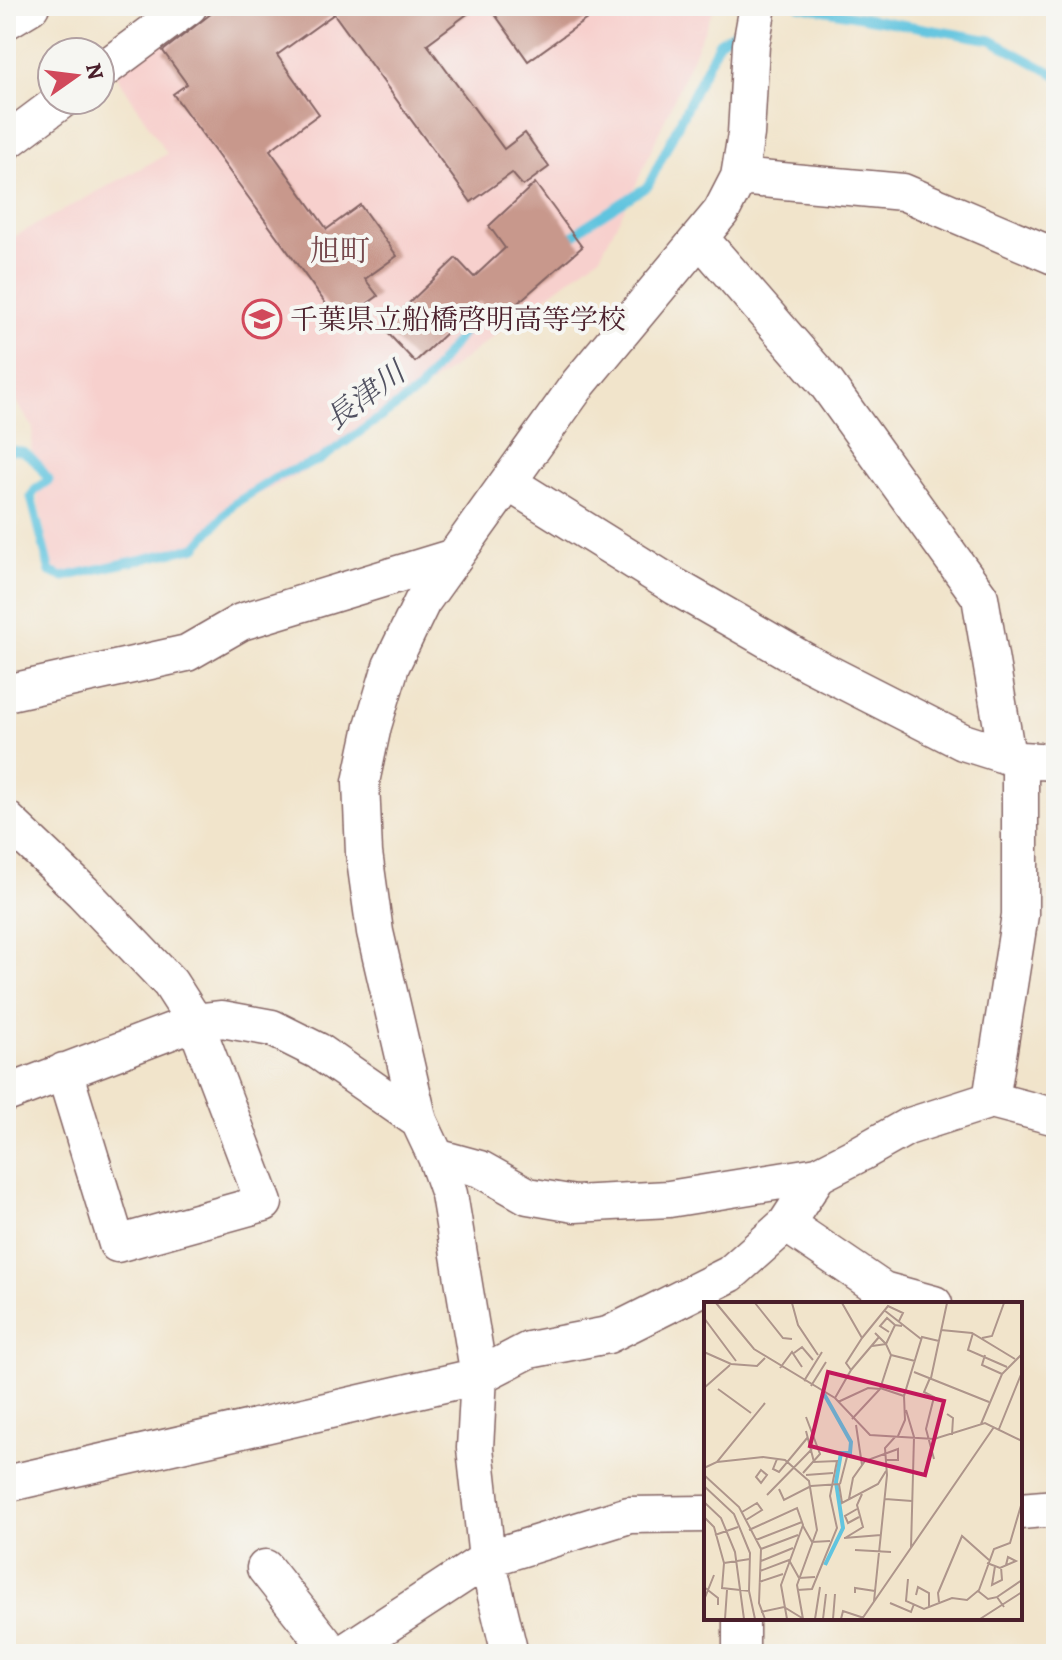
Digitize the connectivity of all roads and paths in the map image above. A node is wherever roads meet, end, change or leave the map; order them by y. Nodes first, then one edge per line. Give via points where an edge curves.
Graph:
1 (31, 6) edge
2 (189, 6) edge
3 (758, 6) edge
4 (6, 21) edge
5 (116, 60) edge
6 (41, 116) edge
7 (6, 142) edge
8 (739, 177) junction
9 (700, 238) junction
10 (1056, 257) edge
11 (509, 483) junction
12 (454, 557) junction
13 (6, 693) edge
14 (1013, 758) junction
15 (1056, 762) edge
16 (6, 819) edge
17 (195, 1022) junction
18 (64, 1071) junction
19 (6, 1094) edge
20 (991, 1100) junction
21 (1056, 1117) edge
22 (419, 1121) junction
23 (436, 1157) junction
24 (818, 1175) junction
25 (786, 1224) junction
26 (927, 1302) edge
27 (479, 1376) junction
28 (6, 1484) edge
29 (1056, 1508) edge
30 (1022, 1511) edge
31 (704, 1514) edge
32 (487, 1559) junction
33 (265, 1568) dead end
34 (741, 1620) edge
35 (333, 1654) edge
36 (342, 1654) edge
37 (510, 1654) edge
38 (741, 1654) edge

1 - 4 street
2 - 5 street
3 - 8 street
6 - 7 street
8 - 9 street
8 - 10 street via 903,192
9 - 11 street via 579,383
9 - 14 street via 826,383 980,597
11 - 12 street
11 - 14 street via 808,663 963,742
12 - 13 street via 241,622 187,653
12 - 22 street via 422,602 391,666 361,782 375,932
14 - 15 street
14 - 20 street via 1020,915
16 - 17 street via 170,983
17 - 18 street
17 - 18 street via 264,1203 117,1244
17 - 22 street via 222,1019 272,1028 318,1051
18 - 19 street
20 - 21 street
20 - 24 street via 907,1127
22 - 23 street
23 - 24 street via 480,1169 528,1196 575,1204 669,1199
23 - 27 street via 449,1194
24 - 25 street
25 - 26 street via 883,1290
25 - 27 street via 730,1274 608,1335 529,1350
27 - 28 street
27 - 32 street via 475,1448
29 - 30 street
31 - 32 street via 629,1515
32 - 36 street
32 - 37 street
33 - 35 street
34 - 38 street

